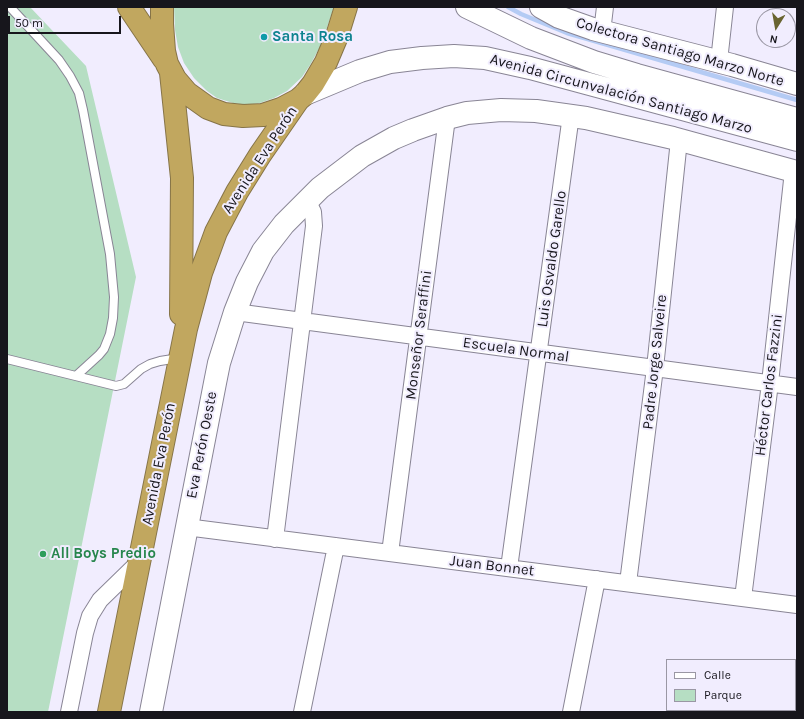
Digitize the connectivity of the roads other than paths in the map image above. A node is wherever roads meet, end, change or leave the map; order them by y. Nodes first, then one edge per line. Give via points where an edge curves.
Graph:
1 (10, 7) edge
2 (129, 7) edge
3 (162, 7) edge
4 (346, 7) edge
5 (467, 7) edge
6 (541, 7) edge
7 (605, 7) edge
8 (725, 7) edge
9 (602, 32) junction
10 (719, 61) junction
11 (169, 68) junction
12 (797, 84) edge
13 (302, 97) junction
14 (571, 115) junction
15 (447, 118) junction
16 (797, 119) edge
17 (679, 140) junction
18 (797, 140) edge
19 (795, 172) edge
20 (307, 200) junction
21 (235, 312) junction
22 (302, 321) junction
23 (419, 336) junction
24 (539, 353) junction
25 (180, 358) junction
26 (7, 359) edge
27 (655, 368) junction
28 (76, 376) junction
29 (770, 383) junction
30 (797, 387) edge
31 (186, 527) junction
32 (275, 538) junction
33 (336, 546) junction
34 (390, 553) junction
35 (139, 562) junction
36 (509, 568) junction
37 (598, 579) junction
38 (628, 583) junction
39 (743, 598) junction
40 (797, 605) edge
41 (69, 712) edge
42 (109, 712) edge
43 (150, 712) edge
44 (302, 712) edge
45 (571, 712) edge

1 - 28 lane via 59,60 79,93 110,254 114,297 110,334 104,349
2 - 11 highway
3 - 11 highway, Avenida Eva Perón via 163,38
4 - 13 highway, Avenida Eva Perón via 326,62
5 - 16 street, Avenida Circunvalación Santiago Marzo via 531,38 594,62
6 - 9 street, Colectora Santiago Marzo Norte via 576,24
7 - 9 street
8 - 10 street
9 - 10 street, Colectora Santiago Marzo Norte
10 - 12 street, Colectora Santiago Marzo Norte
11 - 13 highway via 181,86 194,98 216,111 229,115 263,115 281,109
11 - 25 highway, Avenida Eva Perón via 183,190
13 - 18 street, Avenida Circunvalación Santiago Marzo via 346,76 383,64 454,56 485,58
13 - 25 highway, Avenida Eva Perón via 252,167 216,232 200,273
14 - 15 street via 501,110
14 - 17 street
14 - 24 street, Luis Osvaldo Garello
15 - 20 street via 412,130 373,150 333,176
15 - 23 street, Monseñor Seraffini
17 - 19 street
17 - 27 street, Padre Jorge Salveire
19 - 29 street, Héctor Carlos Fazzini
20 - 21 street, Eva Perón Oeste via 263,251
20 - 22 street via 313,212 314,226
21 - 22 street, Escuela Normal
21 - 31 street, Eva Perón Oeste via 218,368
22 - 23 street, Escuela Normal
22 - 32 street
23 - 24 street, Escuela Normal
23 - 34 street, Monseñor Seraffini
24 - 27 street, Escuela Normal
24 - 36 street, Luis Osvaldo Garello
25 - 28 lane via 155,362 119,386
25 - 35 highway, Avenida Eva Perón
26 - 28 lane
27 - 29 street, Escuela Normal
27 - 38 street, Padre Jorge Salveire
29 - 30 street, Escuela Normal
29 - 39 street, Héctor Carlos Fazzini
31 - 32 street, Juan Bonnet
31 - 43 street, Eva Perón Oeste
32 - 33 street, Juan Bonnet
33 - 34 street, Juan Bonnet
33 - 44 street
34 - 36 street, Juan Bonnet
35 - 41 street via 100,600 90,616
35 - 42 highway, Avenida Eva Perón
36 - 37 street, Juan Bonnet
37 - 38 street, Juan Bonnet
37 - 45 street
38 - 39 street, Juan Bonnet
39 - 40 street, Juan Bonnet

